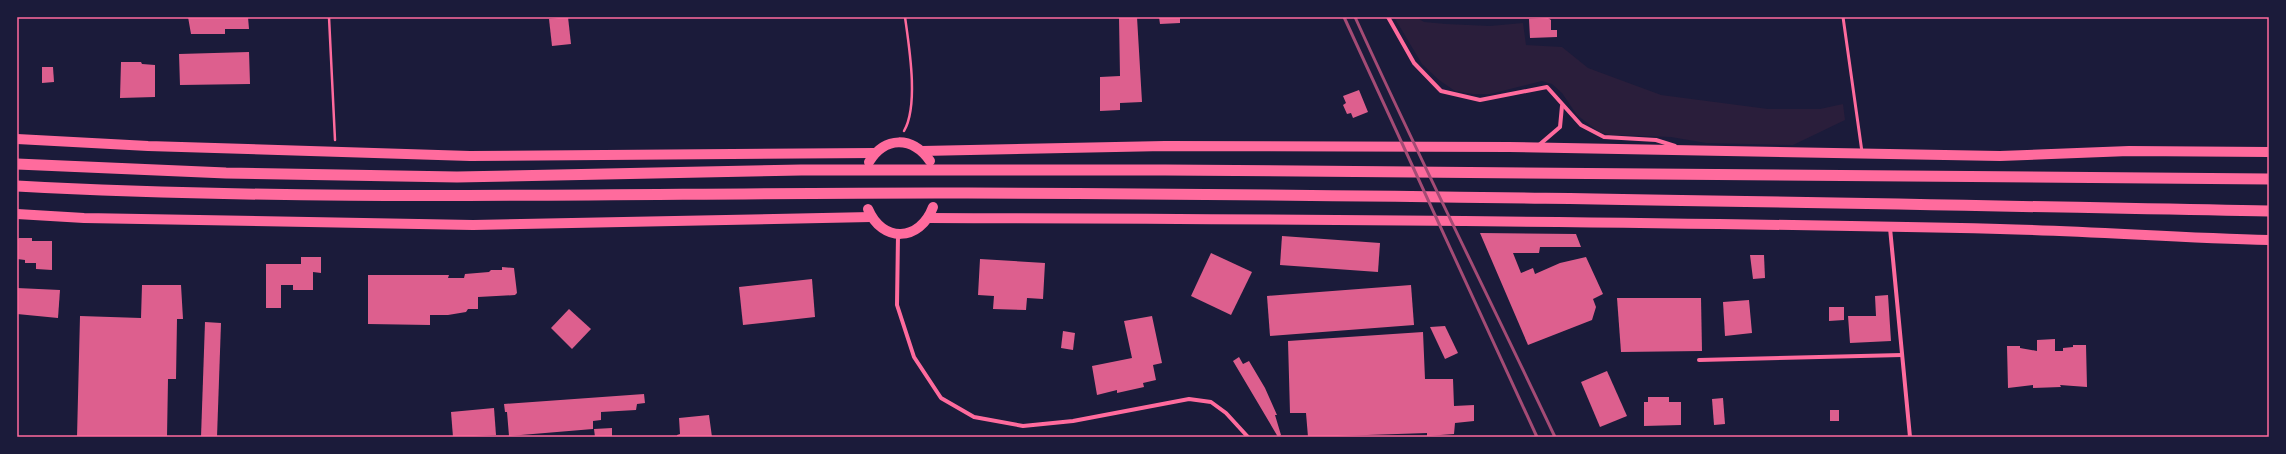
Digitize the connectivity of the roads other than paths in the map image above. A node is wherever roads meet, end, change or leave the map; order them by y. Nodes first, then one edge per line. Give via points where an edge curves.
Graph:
1 (1388, 17) edge
2 (1843, 17) edge
3 (1562, 106) junction
4 (17, 139) edge
5 (1536, 148) junction
6 (1687, 150) junction
7 (922, 151) junction
8 (2269, 152) edge
9 (875, 153) junction
10 (1862, 153) junction
11 (930, 161) dead end
12 (869, 162) dead end
13 (17, 164) edge
14 (2269, 178) edge
15 (17, 186) edge
16 (933, 208) dead end
17 (2269, 211) edge
18 (17, 214) edge
19 (929, 218) junction
20 (1890, 227) junction
21 (898, 234) junction
22 (2269, 240) edge
23 (1902, 355) junction
24 (1699, 360) dead end
25 (1248, 437) edge
26 (1910, 437) edge

1 - 3 street via 1414,63 1441,91 1480,100 1547,87
2 - 10 lane
3 - 5 street via 1560,127
3 - 6 street via 1581,125 1604,137 1656,140
4 - 9 main road via 470,156
5 - 6 main road
5 - 7 main road via 1165,146
6 - 10 main road
7 - 9 main road via 905,142 883,146
7 - 11 main road
8 - 10 main road via 2129,151 2000,156
9 - 12 main road
13 - 14 highway via 226,173 457,177 801,170 1165,170
15 - 17 highway via 226,194 452,196 796,192 1135,193
16 - 19 main road
18 - 21 main road via 473,225 869,213 880,227
19 - 20 main road
19 - 21 main road via 912,232
20 - 22 main road
20 - 23 street
21 - 25 street via 897,305 914,357 942,398 974,417 1023,426 1073,421 1189,399 1211,402 1226,413
23 - 24 street
23 - 26 street

